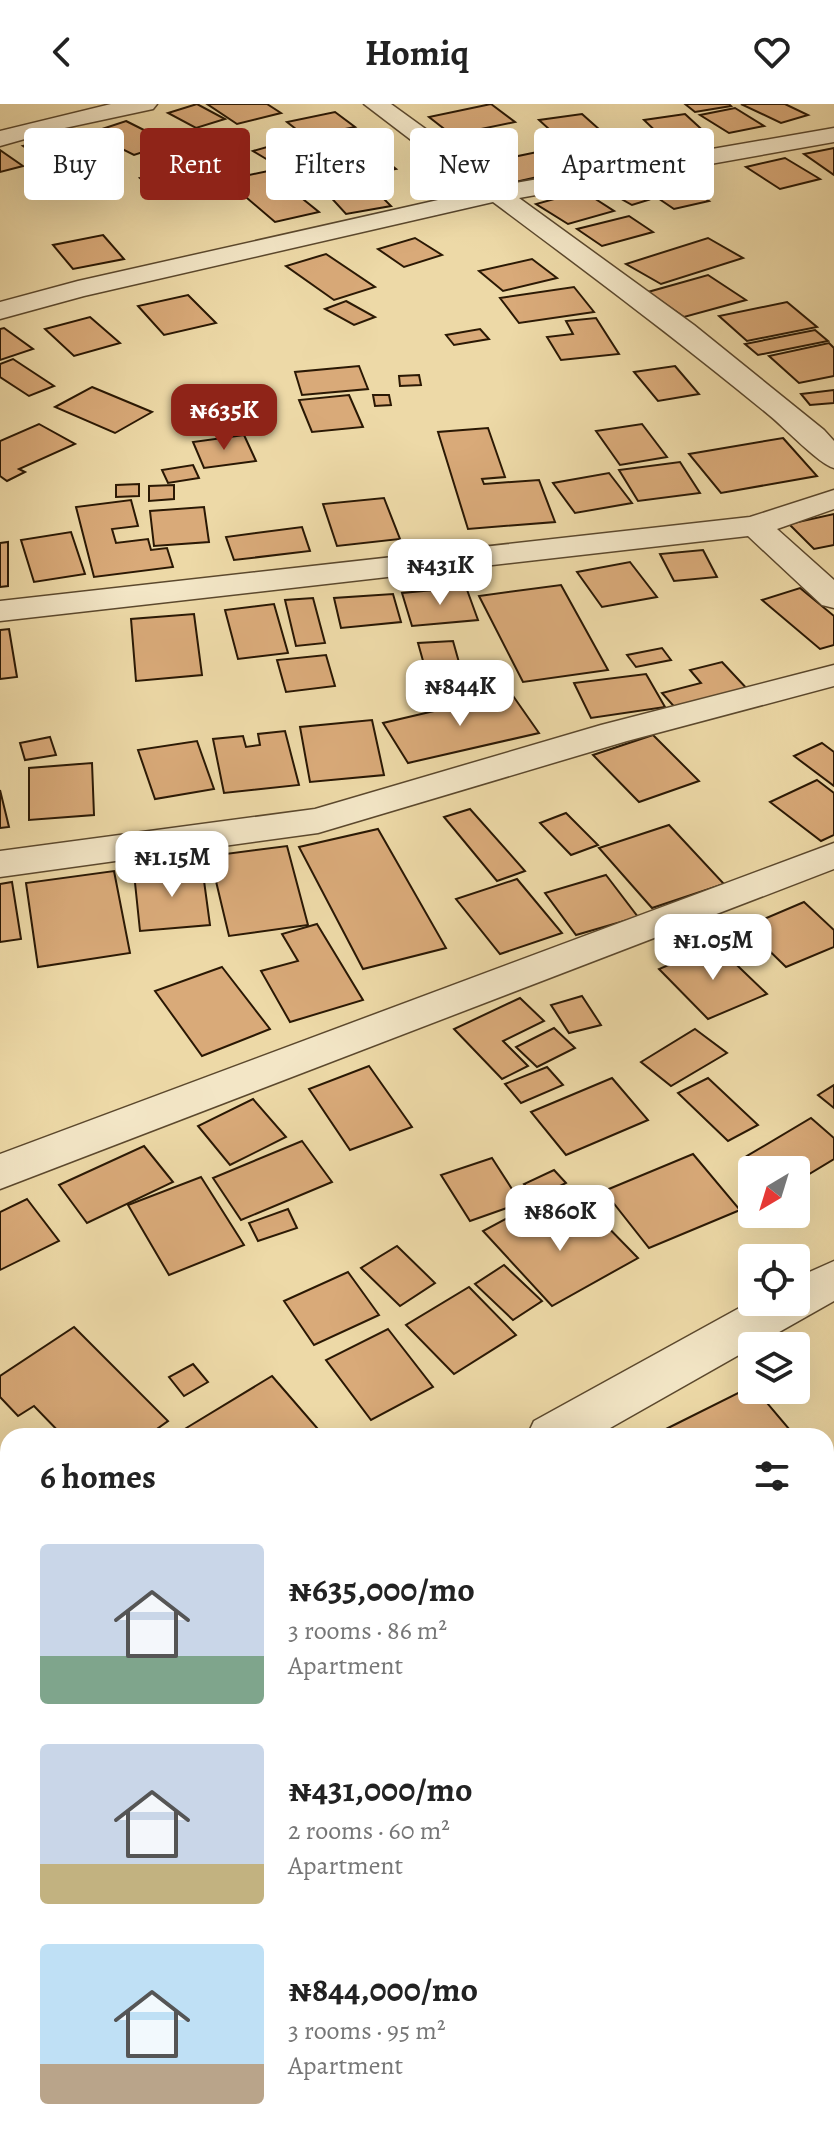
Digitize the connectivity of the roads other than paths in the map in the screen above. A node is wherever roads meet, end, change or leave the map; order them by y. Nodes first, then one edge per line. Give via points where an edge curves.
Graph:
1 (145, 104) edge
2 (376, 104) edge
3 (410, 129) edge
4 (834, 135) edge
5 (0, 139) edge
6 (518, 190) edge
7 (471, 200) edge
8 (505, 200) edge
9 (0, 311) edge
10 (834, 459) edge
11 (834, 499) edge
12 (755, 526) junction
13 (834, 598) edge
14 (0, 611) edge
15 (834, 675) edge
16 (834, 855) edge
17 (0, 864) edge
18 (0, 1172) edge
19 (834, 1279) edge
20 (810, 1292) edge
21 (767, 1316) edge
22 (566, 1428) edge

1 - 5 street
2 - 3 street
4 - 6 street
7 - 9 street
8 - 10 street via 684,331
11 - 12 street
12 - 13 street
12 - 14 street
15 - 17 street via 614,733 318,821
16 - 18 street
19 - 20 street
21 - 22 street

